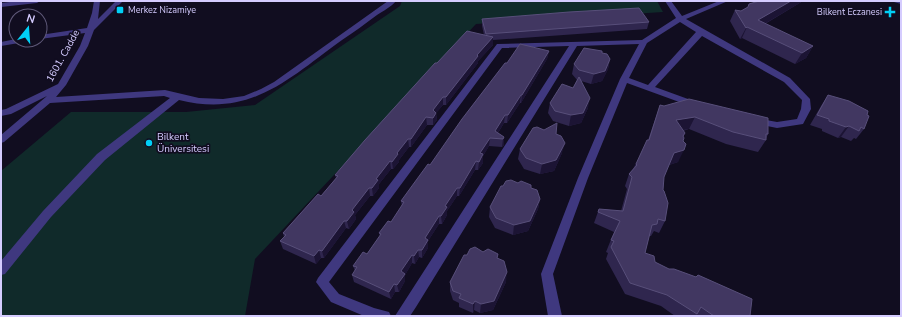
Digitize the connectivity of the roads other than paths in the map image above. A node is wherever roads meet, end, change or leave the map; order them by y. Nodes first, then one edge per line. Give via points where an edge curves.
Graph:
1 (37, 1) edge
2 (96, 1) edge
3 (120, 1) edge
4 (393, 1) edge
5 (668, 1) edge
6 (724, 1) edge
7 (896, 1) edge
8 (901, 2) edge
9 (1, 5) edge
10 (680, 19) junction
11 (90, 30) junction
12 (701, 32) junction
13 (48, 36) edge
14 (644, 42) junction
15 (575, 43) junction
16 (624, 79) junction
17 (62, 85) junction
18 (649, 88) junction
19 (176, 98) junction
20 (48, 100) junction
21 (705, 108) edge
22 (1, 114) edge
23 (748, 120) edge
24 (1, 140) edge
25 (1, 270) edge
26 (384, 316) edge
27 (402, 316) edge
28 (555, 316) edge

1 - 9 street
2 - 11 street, 1601. Cadde via 96,13
3 - 11 street, 1601. Cadde
4 - 19 street via 257,94 233,102
5 - 10 street
6 - 10 street
7 - 8 street
10 - 12 street
10 - 14 street
11 - 13 street
11 - 17 street, 1601. Cadde
12 - 18 street
12 - 23 street via 787,80 806,99 806,110 800,122 777,125
14 - 15 street
14 - 16 street
15 - 26 street via 500,46 322,282 335,298
15 - 27 street
16 - 18 street
16 - 28 street via 547,274
17 - 20 street, 1601. Cadde
17 - 22 street
18 - 21 street
19 - 20 street via 165,94
19 - 25 street via 102,157 47,214
20 - 24 street, 1601. Cadde

